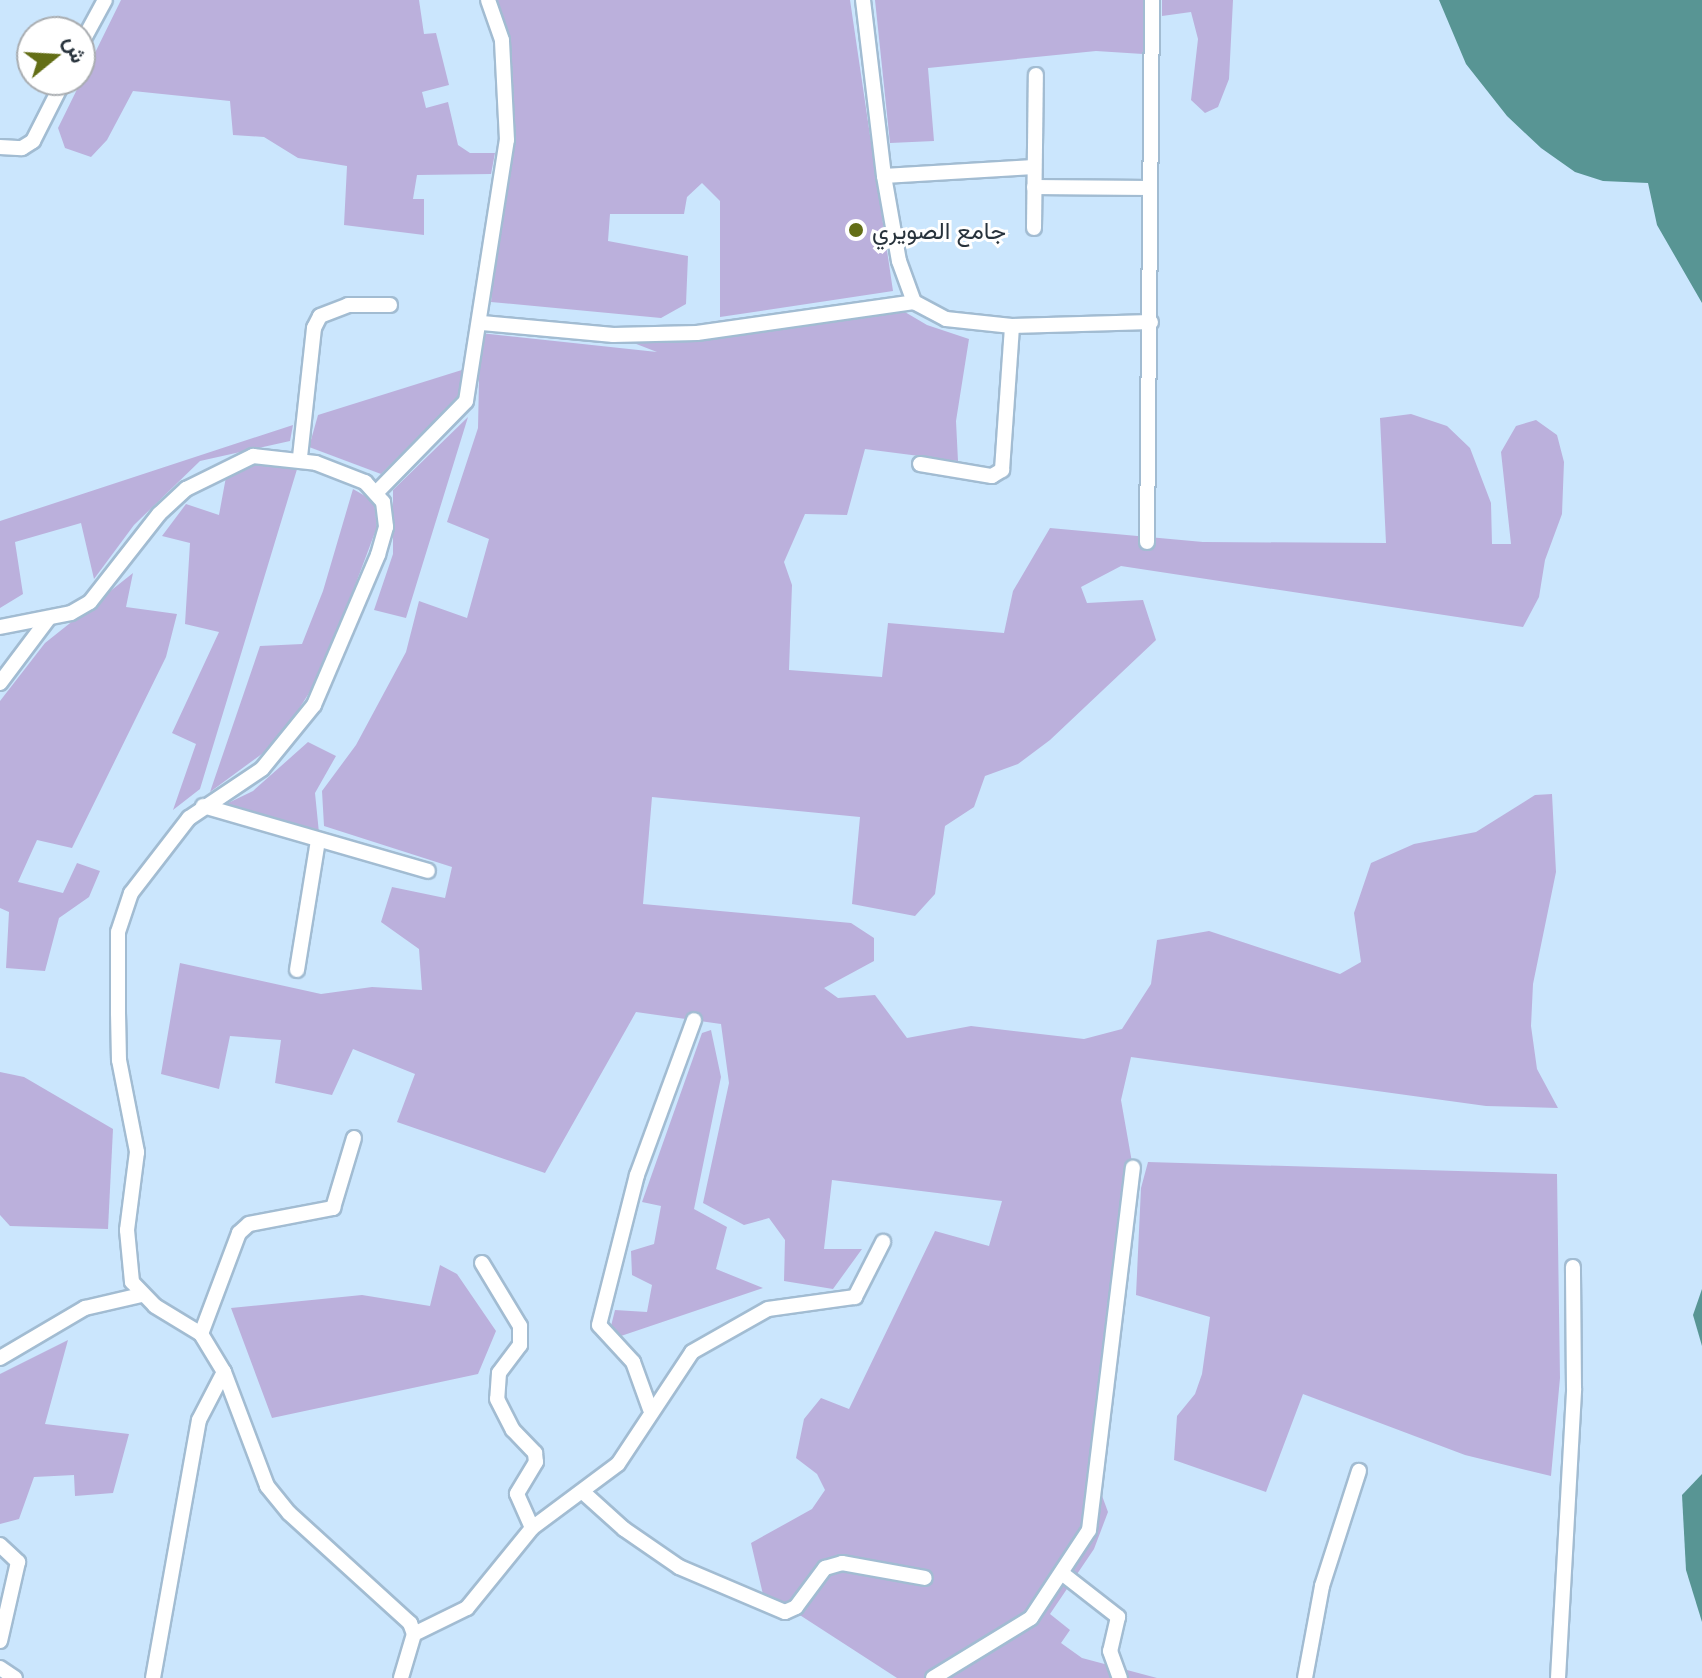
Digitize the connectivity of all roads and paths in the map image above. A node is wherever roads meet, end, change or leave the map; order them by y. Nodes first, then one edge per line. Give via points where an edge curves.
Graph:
1 (488, 0) edge
2 (863, 0) edge
3 (1152, 0) edge
4 (1036, 75) dead end
5 (56, 96) edge
6 (0, 147) edge
7 (1034, 167) junction
8 (884, 176) junction
9 (1034, 187) junction
10 (1149, 188) junction
11 (1034, 228) dead end
12 (914, 302) junction
13 (390, 305) dead end
14 (1151, 322) junction
15 (482, 323) junction
16 (1012, 326) junction
17 (300, 457) junction
18 (920, 464) dead end
19 (377, 492) junction
20 (1147, 542) dead end
21 (48, 619) junction
22 (0, 627) edge
23 (0, 683) edge
24 (203, 806) junction
25 (318, 841) junction
26 (428, 871) dead end
27 (297, 970) dead end
28 (694, 1020) dead end
29 (354, 1138) dead end
30 (1133, 1168) dead end
31 (883, 1242) dead end
32 (482, 1263) dead end
33 (1573, 1267) dead end
34 (141, 1295) junction
35 (201, 1334) junction
36 (0, 1358) edge
37 (224, 1372) junction
38 (650, 1409) junction
39 (1359, 1471) dead end
40 (584, 1493) junction
41 (532, 1528) junction
42 (0, 1545) edge
43 (1063, 1574) junction
44 (925, 1578) dead end
45 (414, 1634) junction
46 (0, 1641) edge
47 (0, 1668) edge
48 (15, 1678) edge
49 (153, 1678) edge
50 (401, 1678) edge
51 (933, 1678) edge
52 (1120, 1678) edge
53 (1305, 1678) edge
54 (1558, 1678) edge

1 - 15 street via 502,40 507,140
2 - 8 street
3 - 10 street
4 - 7 street
5 - 6 street via 33,141 22,148
7 - 8 street
7 - 9 street
8 - 12 street via 899,261
9 - 10 street
9 - 11 street
10 - 14 street
12 - 15 street via 697,333 613,335
12 - 16 street via 946,319
13 - 17 street via 348,305 320,316
14 - 16 street
14 - 20 street
15 - 19 street via 466,401
16 - 18 street via 1002,470 992,476
17 - 19 street
17 - 21 street via 253,456 206,476 159,514 90,602
19 - 24 street via 386,527 324,688 262,769
21 - 22 street
21 - 23 street
24 - 25 street
24 - 34 street via 144,872 118,932 119,1060 137,1152 128,1263
25 - 26 street
25 - 27 street
28 - 38 street via 637,1175 599,1325 633,1362
29 - 35 street via 333,1208 326,1214 249,1224 239,1233
30 - 43 street via 1089,1530
31 - 38 street via 855,1297 768,1309 706,1341
32 - 41 street via 520,1326 520,1345 499,1373 497,1399 513,1430 535,1453 536,1462 517,1494
33 - 54 street via 1574,1388
34 - 35 street
34 - 36 street via 85,1308
35 - 37 street
37 - 45 street via 267,1486 289,1513 397,1609
37 - 49 street via 199,1420
38 - 40 street via 618,1464
39 - 53 street via 1322,1586
40 - 41 street
40 - 44 street via 679,1567 785,1612 796,1607 825,1568 842,1563
41 - 45 street via 467,1608
42 - 46 street via 18,1562
43 - 51 street via 1031,1618
43 - 52 street via 1118,1617 1110,1651
45 - 50 street
47 - 48 street

